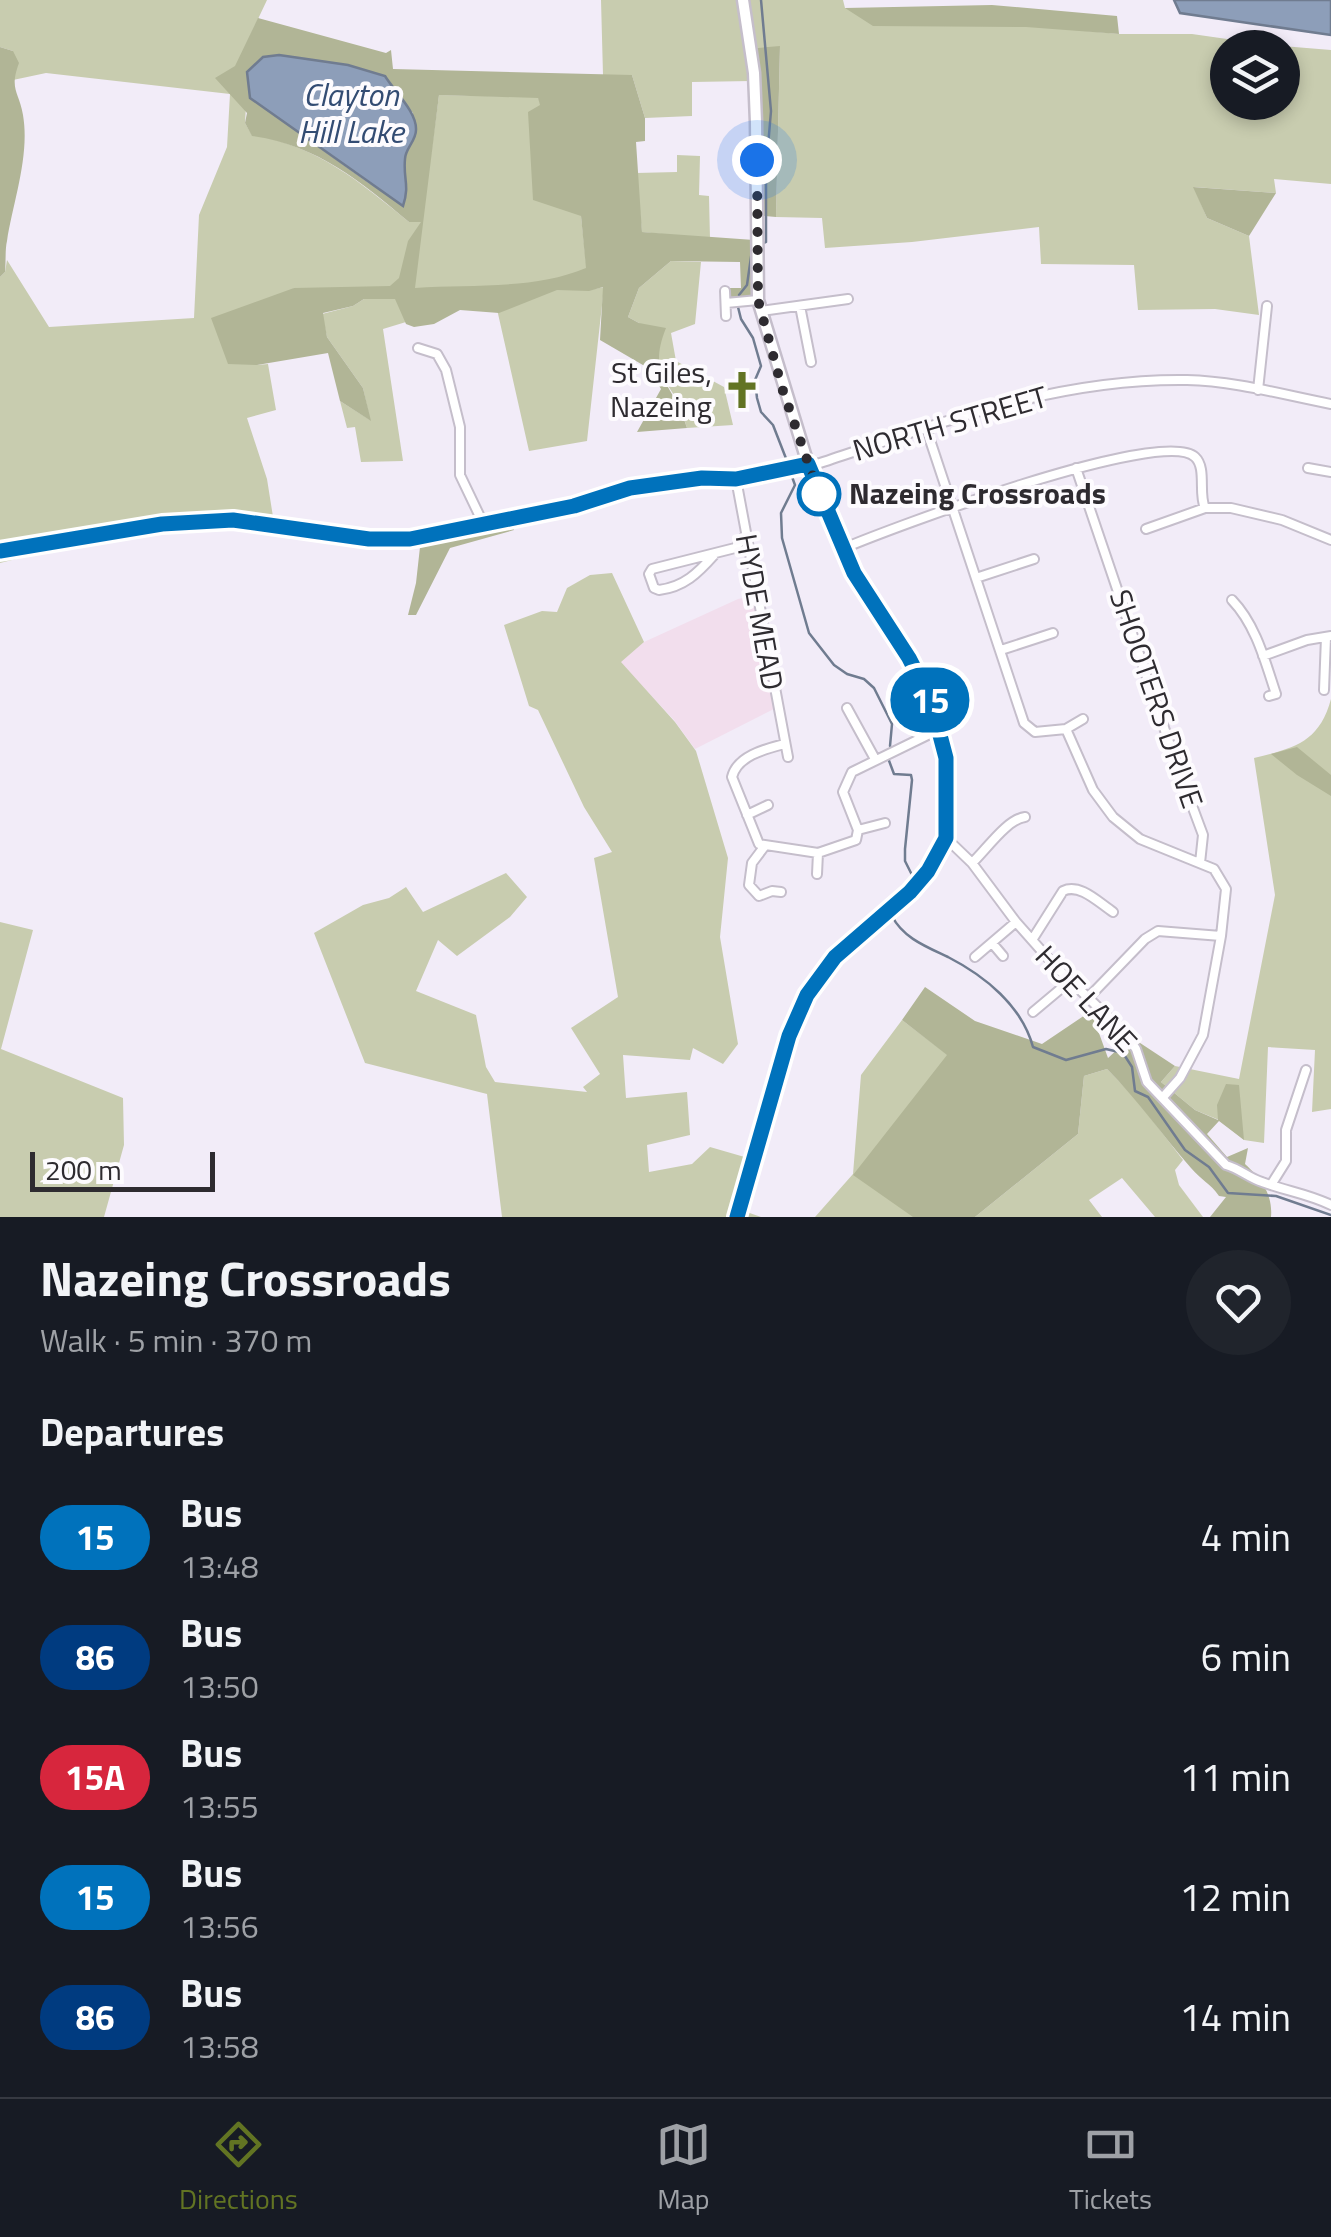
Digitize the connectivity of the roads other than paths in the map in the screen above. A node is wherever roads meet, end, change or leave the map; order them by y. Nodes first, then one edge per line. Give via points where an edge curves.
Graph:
1 (743, 0) edge
2 (725, 291) dead end
3 (848, 299) dead end
4 (726, 303) junction
5 (760, 306) junction
6 (800, 306) junction
7 (1267, 306) dead end
8 (726, 316) dead end
9 (418, 348) dead end
10 (811, 362) dead end
11 (1258, 390) junction
12 (1331, 404) edge
13 (926, 428) junction
14 (808, 464) junction
15 (1076, 468) junction
16 (1308, 468) dead end
17 (1331, 472) edge
18 (736, 479) junction
19 (953, 508) junction
20 (1205, 508) junction
21 (483, 523) junction
22 (1146, 529) dead end
23 (745, 535) junction
24 (1331, 540) edge
25 (736, 548) junction
26 (842, 549) junction
27 (0, 551) edge
28 (714, 555) junction
29 (750, 558) junction
30 (1034, 558) dead end
31 (976, 578) junction
32 (1232, 600) dead end
33 (1053, 633) dead end
34 (1329, 636) edge
35 (1001, 650) junction
36 (1263, 656) junction
37 (1324, 690) dead end
38 (1276, 694) dead end
39 (847, 708) dead end
40 (1083, 719) dead end
41 (940, 729) junction
42 (1066, 729) junction
43 (784, 744) junction
44 (788, 758) dead end
45 (874, 759) junction
46 (768, 805) dead end
47 (747, 815) junction
48 (1025, 817) dead end
49 (885, 823) dead end
50 (858, 830) junction
51 (946, 838) junction
52 (764, 846) junction
53 (818, 852) junction
54 (1200, 863) junction
55 (972, 864) junction
56 (817, 874) dead end
57 (781, 892) dead end
58 (1113, 912) dead end
59 (1016, 922) junction
60 (1222, 936) junction
61 (1032, 940) junction
62 (992, 943) junction
63 (1003, 956) dead end
64 (974, 957) dead end
65 (1070, 981) junction
66 (1088, 997) junction
67 (1033, 1012) dead end
68 (1306, 1070) dead end
69 (1164, 1096) junction
70 (1271, 1184) junction
71 (1331, 1205) edge
72 (737, 1217) edge

1 - 5 main road via 755,89
2 - 4 street
3 - 6 street
4 - 5 street
4 - 8 street
5 - 6 street
5 - 14 main road
6 - 10 street
7 - 11 street
9 - 21 street via 436,354 446,370 462,438 460,475
11 - 12 street, NORTH STREET
11 - 13 street, NORTH STREET via 1184,380 1088,388 1020,398
13 - 14 street, NORTH STREET
13 - 19 street
14 - 18 main road
14 - 26 street
15 - 19 street
15 - 20 street via 1179,450 1199,462
15 - 54 street, SHOOTERS DRIVE via 1203,835
16 - 17 street
18 - 21 main road via 651,484
18 - 23 street, HYDE MEAD
19 - 26 street
19 - 31 street
20 - 22 street
20 - 24 street via 1282,520
21 - 27 main road via 394,540 233,520 162,524
23 - 25 street
23 - 29 street, HYDE MEAD
25 - 28 street
25 - 29 street
26 - 41 street via 915,668
28 - 28 street via 652,569 652,584 659,590 677,587
29 - 43 street, HYDE MEAD
30 - 31 street
31 - 35 street
32 - 36 street
33 - 35 street
34 - 36 street
34 - 37 street
35 - 42 street via 1024,723 1036,732
36 - 38 street
39 - 45 street
40 - 42 street
41 - 45 street
41 - 51 street via 948,780
42 - 54 street via 1113,817 1140,839
43 - 44 street, HYDE MEAD
43 - 47 street via 738,764 732,777
45 - 50 street via 844,784
46 - 47 street
47 - 52 street
48 - 55 street via 1008,824
49 - 50 street
50 - 53 street via 856,840
51 - 55 street, HOE LANE
51 - 72 street via 910,892 835,957 807,995
52 - 53 street
52 - 57 street via 752,862 749,884 759,896
53 - 56 street
54 - 60 street, SHOOTERS DRIVE via 1223,880
55 - 59 street, HOE LANE
58 - 61 street via 1069,888
59 - 61 street, HOE LANE
59 - 62 street
60 - 66 street via 1158,931
60 - 69 street via 1204,1034
61 - 65 street, HOE LANE
62 - 63 street
62 - 64 street
65 - 66 street, HOE LANE
65 - 67 street
66 - 69 street, HOE LANE via 1126,1034 1148,1082
68 - 70 street via 1286,1130 1286,1161
69 - 70 street, HOE LANE via 1226,1166
70 - 71 street, HOE LANE

